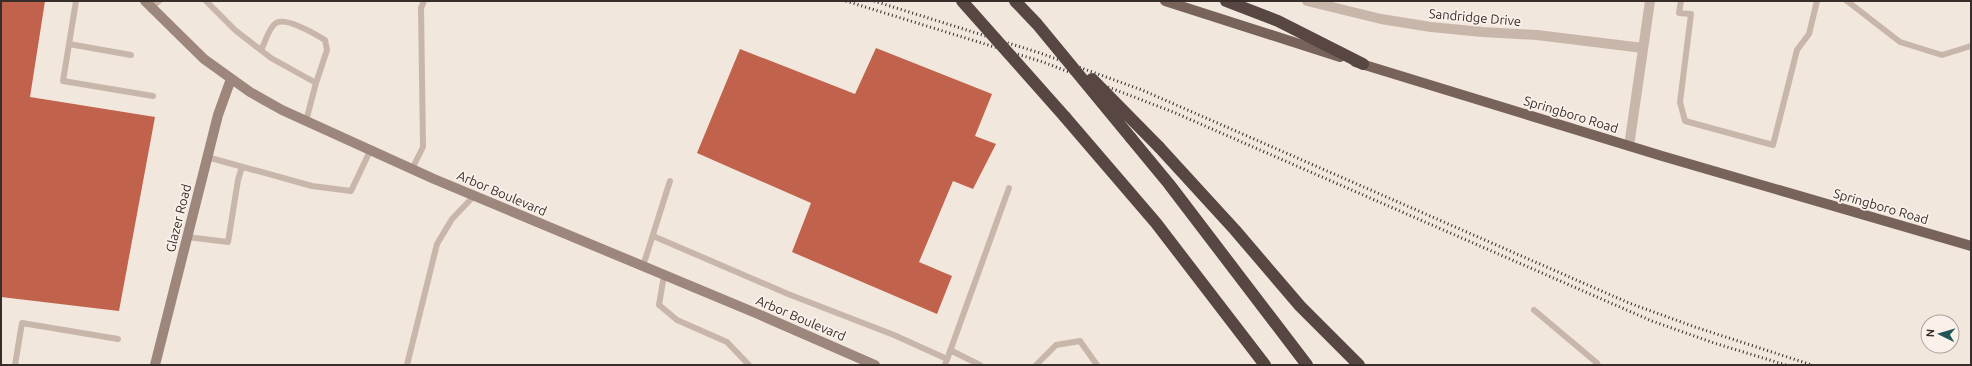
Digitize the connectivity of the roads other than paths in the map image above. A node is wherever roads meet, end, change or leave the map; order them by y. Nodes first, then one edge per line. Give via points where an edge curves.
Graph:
1 (76, 1) edge
2 (206, 1) edge
3 (424, 1) edge
4 (962, 1) edge
5 (1015, 1) edge
6 (1165, 1) edge
7 (1226, 1) edge
8 (1307, 1) edge
9 (1650, 1) edge
10 (1681, 1) edge
11 (1817, 1) edge
12 (1846, 1) edge
13 (152, 3) edge
14 (1323, 3) edge
15 (1036, 24) junction
16 (69, 44) junction
17 (1971, 46) edge
18 (1644, 48) junction
19 (261, 50) junction
20 (131, 55) dead end
21 (1363, 64) junction
22 (231, 79) junction
23 (316, 83) junction
24 (153, 96) dead end
25 (306, 121) junction
26 (1628, 146) junction
27 (370, 151) junction
28 (207, 157) junction
29 (242, 166) junction
30 (412, 169) junction
31 (670, 182) dead end
32 (1009, 188) dead end
33 (474, 196) junction
34 (653, 236) junction
35 (187, 237) junction
36 (1971, 246) edge
37 (643, 266) junction
38 (664, 275) junction
39 (1534, 310) dead end
40 (118, 338) dead end
41 (950, 350) junction
42 (946, 362) edge
43 (15, 365) edge
44 (155, 365) edge
45 (408, 365) edge
46 (749, 365) edge
47 (875, 365) edge
48 (980, 365) edge
49 (1036, 365) edge
50 (1097, 365) edge
51 (1265, 365) edge
52 (1306, 365) edge
53 (1359, 365) edge
54 (1598, 365) edge

1 - 16 lane
2 - 19 lane via 234,30
3 - 30 lane via 421,8 423,147
4 - 51 highway, bridge via 1156,223
5 - 15 highway, bridge
6 - 21 main road, Springboro Road
7 - 21 highway via 1278,21
8 - 14 street, Sandridge Drive
9 - 18 street
10 - 11 lane via 1679,13 1691,14 1680,102 1685,121 1773,145 1797,50 1809,34
12 - 17 lane via 1900,42 1942,55
13 - 22 street, Arbor Boulevard via 204,59
14 - 18 street, Sandridge Drive via 1381,19 1431,27 1544,36
15 - 52 highway, bridge via 1169,184
15 - 53 highway, bridge via 1159,146 1300,306
16 - 20 lane
16 - 24 lane via 64,83
18 - 26 street
19 - 23 lane via 282,65
19 - 23 lane via 272,26 277,22 285,21 319,36 325,40 327,50
21 - 26 main road, Springboro Road
22 - 25 street, Arbor Boulevard via 282,110
22 - 28 street, Glazer Road
23 - 25 lane
25 - 27 street, Arbor Boulevard
26 - 36 main road, Springboro Road
27 - 29 lane via 351,190 312,186
27 - 30 street, Arbor Boulevard
28 - 29 lane
28 - 35 street, Glazer Road
29 - 35 lane via 228,242
30 - 33 street, Arbor Boulevard
31 - 34 lane
32 - 41 lane
33 - 37 street, Arbor Boulevard
33 - 45 lane via 452,219 436,244
34 - 37 lane
34 - 42 lane via 788,294 894,335
35 - 44 street, Glazer Road
37 - 38 street, Arbor Boulevard
38 - 46 lane via 659,305 677,320 727,342
38 - 47 street, Arbor Boulevard
39 - 54 lane
40 - 43 lane via 22,323
41 - 42 lane
41 - 48 lane
49 - 50 lane via 1056,345 1080,341

